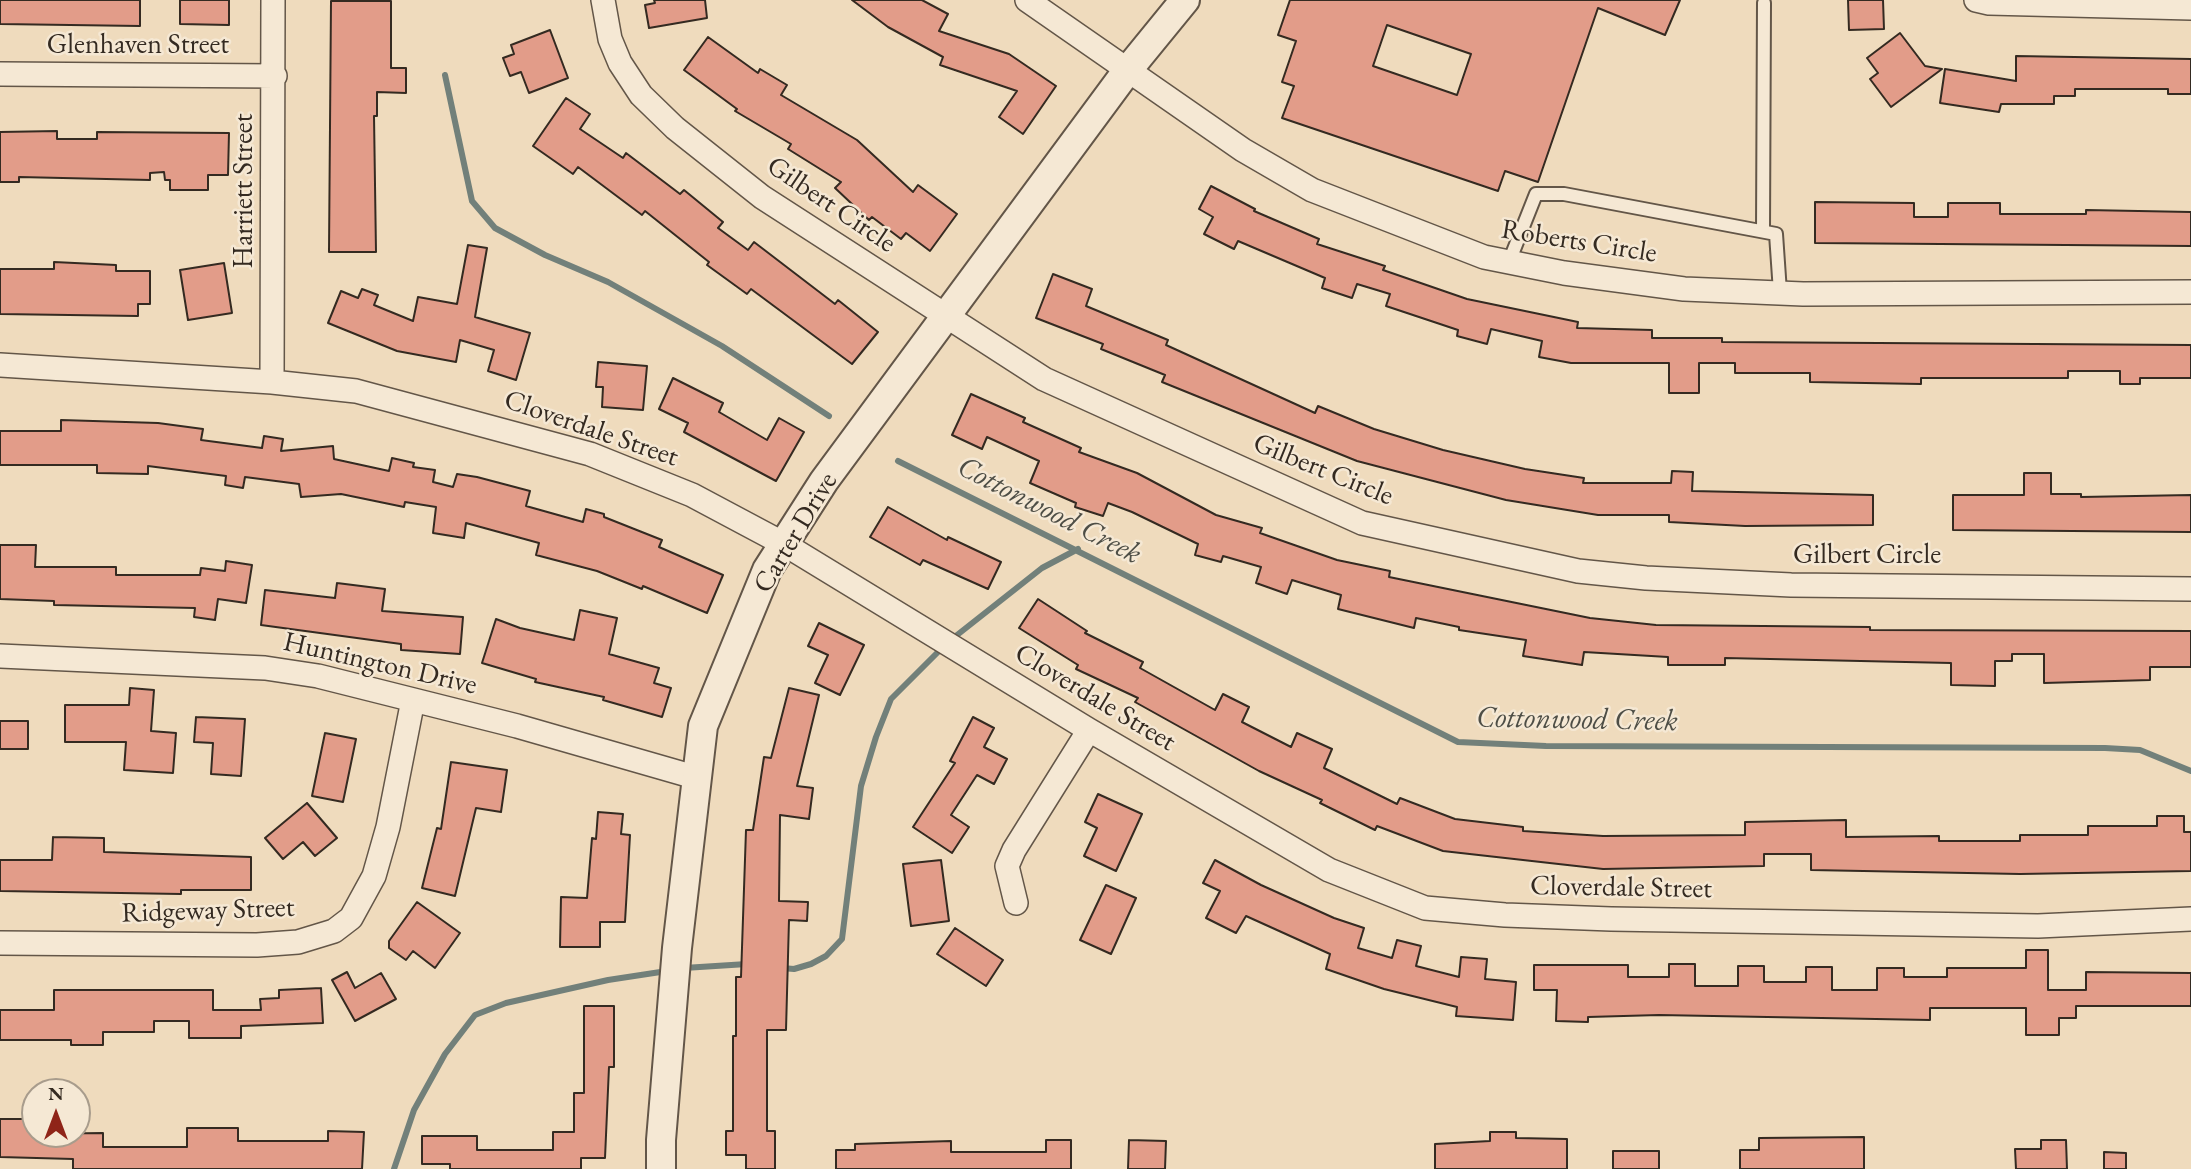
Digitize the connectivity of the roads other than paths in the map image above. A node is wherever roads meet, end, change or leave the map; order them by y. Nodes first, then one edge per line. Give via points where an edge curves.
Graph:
1 (273, 0) edge
2 (603, 0) edge
3 (1027, 0) edge
4 (1185, 0) edge
5 (1976, 0) edge
6 (1764, 3) dead end
7 (2191, 8) edge
8 (1127, 71) junction
9 (0, 74) edge
10 (275, 76) junction
11 (1763, 231) junction
12 (1509, 262) junction
13 (1780, 292) junction
14 (2191, 292) edge
15 (948, 317) junction
16 (0, 365) edge
17 (272, 382) junction
18 (784, 544) junction
19 (2191, 589) edge
20 (0, 656) edge
21 (413, 700) junction
22 (1089, 730) junction
23 (698, 778) junction
24 (1016, 903) dead end
25 (2191, 919) edge
26 (0, 943) edge
27 (661, 1169) edge

1 - 10 street, Harriett Street
2 - 15 street, Gilbert Circle via 620,63 642,95 675,128 762,197
3 - 8 street, Roberts Circle
4 - 8 street, Carter Drive
5 - 7 street
6 - 11 lane
8 - 12 street, Roberts Circle via 1243,150 1312,190 1409,230
8 - 15 street, Carter Drive
9 - 10 street, Glenhaven Street
10 - 17 street, Harriett Street
11 - 12 lane via 1564,194 1536,194
11 - 13 lane via 1776,233
12 - 13 street, Roberts Circle via 1684,289
13 - 14 street, Roberts Circle
15 - 18 street, Carter Drive via 840,460
15 - 19 street, Gilbert Circle via 1044,379 1362,523 1577,571 1791,585
16 - 17 street, Cloverdale Street
17 - 18 street, Cloverdale Street via 356,391 590,454 692,495
18 - 22 street, Cloverdale Street
18 - 23 street, Carter Drive via 767,570 703,726
20 - 21 street, Huntington Drive via 265,668
21 - 23 street, Huntington Drive
21 - 26 street, Ridgeway Street via 374,876 351,918 334,930 298,942 257,945
22 - 24 street via 1007,866
22 - 25 street, Cloverdale Street via 1329,870 1425,908 1611,919 2038,926
23 - 27 street, Carter Drive via 677,948

